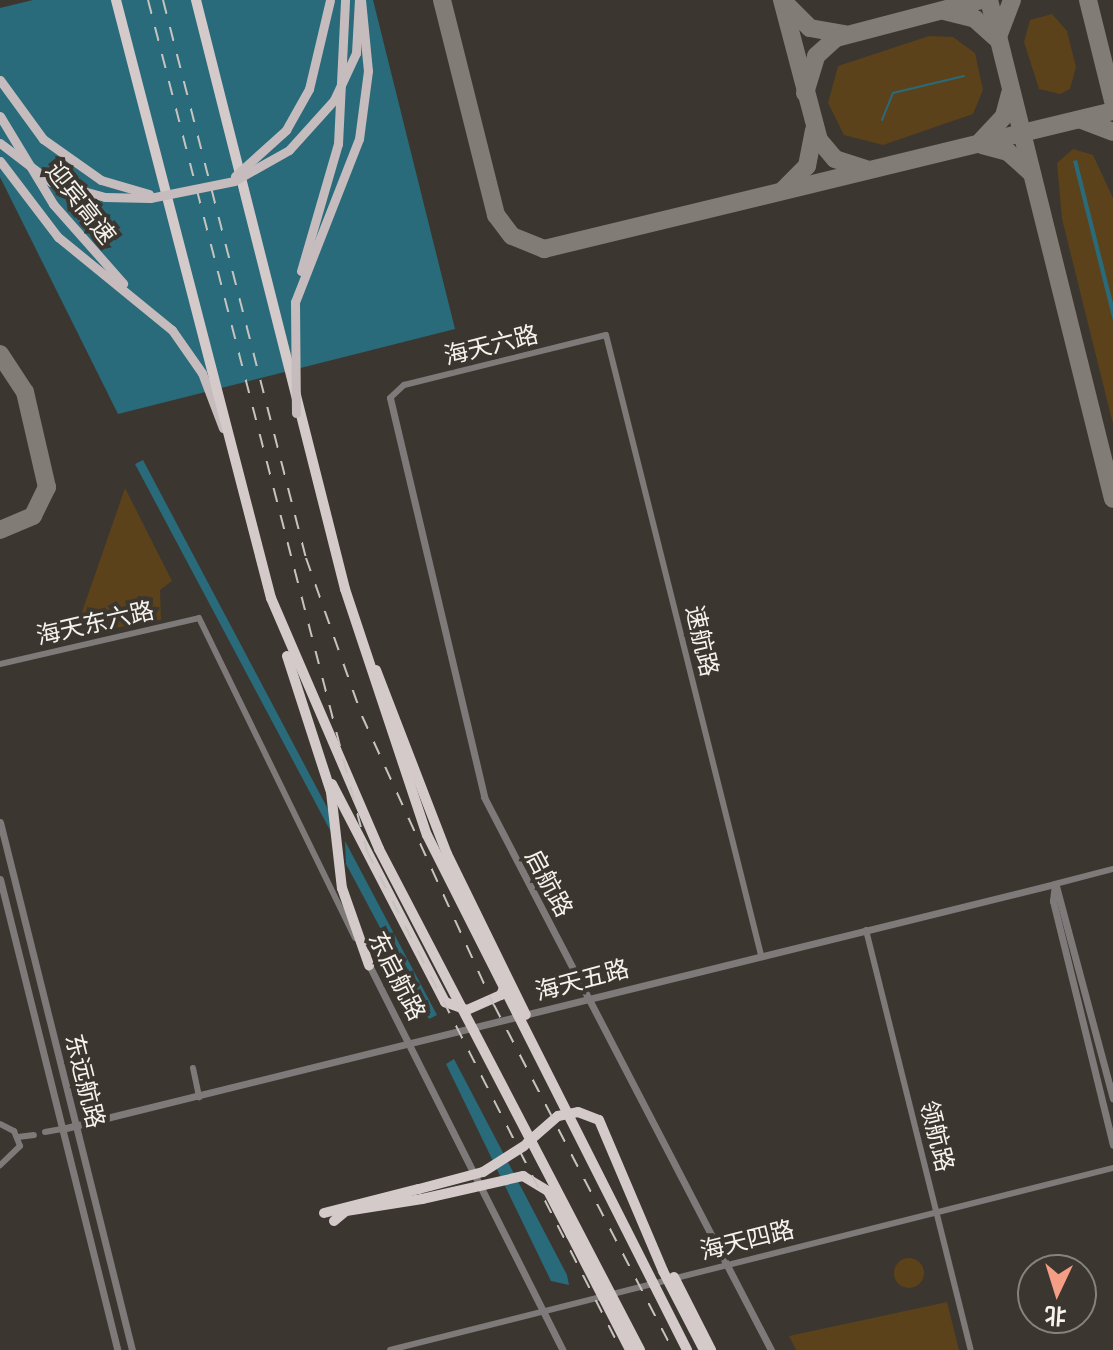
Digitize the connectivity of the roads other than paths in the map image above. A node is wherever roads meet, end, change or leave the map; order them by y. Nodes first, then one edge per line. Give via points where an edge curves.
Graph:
1 (116, 0) edge
2 (196, 0) edge
3 (330, 0) edge
4 (345, 0) edge
5 (360, 0) edge
6 (0, 80) edge
7 (0, 116) edge
8 (0, 143) edge
9 (0, 161) edge
10 (218, 185) junction
11 (181, 194) junction
12 (295, 302) junction
13 (144, 304) junction
14 (606, 335) joint
15 (390, 398) joint
16 (296, 413) junction
17 (224, 431) junction
18 (345, 589) junction
19 (199, 618) joint
20 (281, 627) junction
21 (0, 664) edge
22 (323, 768) junction
23 (0, 822) edge
24 (1113, 869) edge
25 (0, 879) edge
26 (1055, 884) junction
27 (866, 930) junction
28 (761, 955) junction
29 (369, 965) junction
30 (505, 972) junction
31 (588, 999) junction
32 (526, 1015) junction
33 (410, 1047) junction
34 (193, 1068) dead end
35 (199, 1097) junction
36 (1113, 1098) edge
37 (0, 1124) edge
38 (76, 1127) junction
39 (62, 1129) junction
40 (45, 1132) dead end
41 (34, 1135) dead end
42 (18, 1137) junction
43 (1113, 1145) edge
44 (0, 1165) edge
45 (1113, 1168) edge
46 (420, 1194) junction
47 (937, 1211) junction
48 (324, 1213) dead end
49 (334, 1221) dead end
50 (725, 1263) junction
51 (674, 1277) junction
52 (545, 1311) junction
53 (117, 1350) edge
54 (132, 1350) edge
55 (390, 1350) edge
56 (563, 1350) edge
57 (630, 1350) edge
58 (640, 1350) edge
59 (687, 1350) edge
60 (704, 1350) edge
61 (711, 1350) edge
62 (771, 1350) edge
63 (971, 1350) edge

1 - 17 highway
2 - 16 highway, bridge
3 - 10 main road, bridge via 315,74 295,116 257,160
4 - 12 main road, bridge via 338,144
5 - 10 main road, bridge via 352,64 325,112 275,160
5 - 12 main road, bridge via 368,71 359,139
6 - 11 main road, bridge via 33,128 79,168 130,191
7 - 13 main road, 迎宾高速, bridge via 72,228
8 - 11 main road, bridge via 35,174 70,189 122,198
9 - 13 main road, 迎宾高速 via 52,231
10 - 11 main road, bridge
12 - 16 main road, bridge
13 - 17 main road, 迎宾高速 via 197,366
14 - 15 street, 海天六路 via 404,385
14 - 28 street, 速航路
15 - 31 street, 启航路 via 484,797
16 - 18 highway
17 - 20 highway
18 - 30 highway via 447,854
18 - 59 highway, bridge via 427,835
19 - 21 street, 海天东六路
19 - 29 street, 东启航路
20 - 22 highway
20 - 58 highway, bridge via 379,849
22 - 29 highway via 342,888
22 - 30 highway via 445,1002 467,1010 501,995
23 - 38 street, 东远航路
24 - 26 street, 海天五路
25 - 39 street, 东远航路
26 - 27 street, 海天五路
26 - 36 street
26 - 43 street via 1053,901
27 - 28 street, 海天五路
27 - 47 street, 领航路
28 - 31 street, 海天五路
29 - 33 street, 东启航路
30 - 32 highway
31 - 32 street, 海天五路
31 - 50 street, 启航路
32 - 33 street, 海天五路
33 - 35 street, 海天五路
33 - 52 street, 东启航路
34 - 35 street
35 - 38 street, 海天五路
37 - 42 street
38 - 39 street, 海天五路
38 - 54 street, 东远航路
39 - 40 street
39 - 53 street, 东远航路
41 - 42 street
42 - 44 street via 17,1155
45 - 47 street, 海天四路
46 - 48 highway
46 - 49 highway via 346,1211
46 - 57 highway, bridge via 523,1176 548,1191
46 - 60 highway, bridge via 483,1172 558,1116 578,1112 599,1120 663,1271
47 - 50 street, 海天四路
47 - 63 street, 领航路
50 - 51 street, 海天四路
50 - 62 street, 启航路
51 - 52 street, 海天四路
51 - 61 highway
52 - 55 street, 海天四路
52 - 56 street, 东启航路

